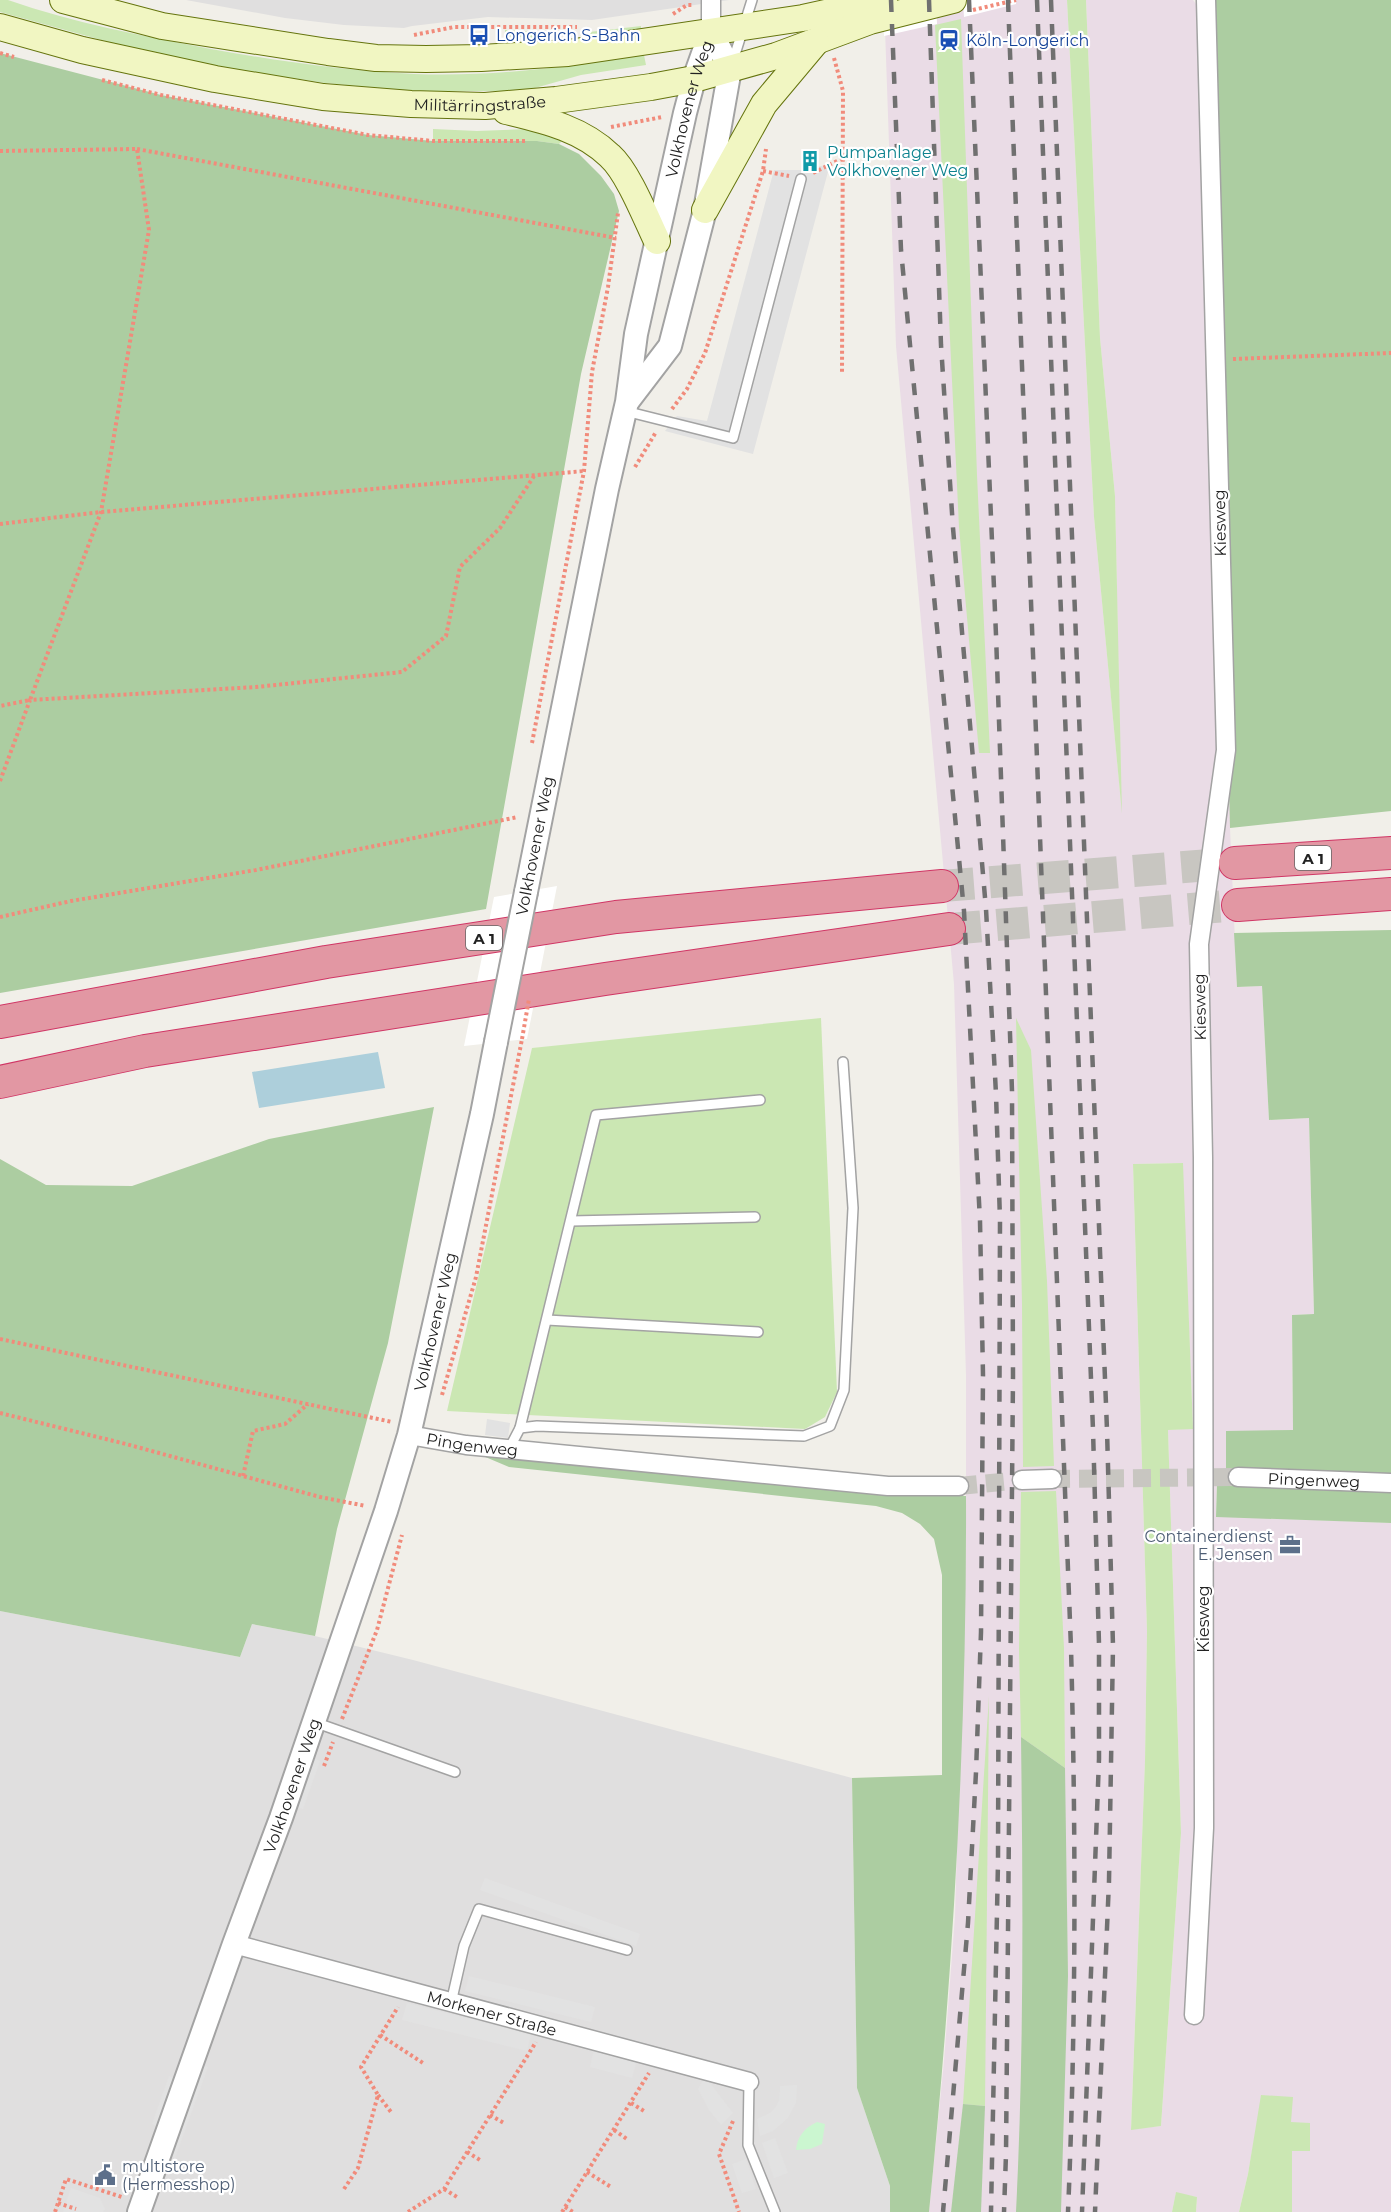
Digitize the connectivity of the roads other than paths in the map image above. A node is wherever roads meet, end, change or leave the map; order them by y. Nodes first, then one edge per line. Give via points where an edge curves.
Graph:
1 (752, 0) edge
2 (953, 0) edge
3 (1206, 0) edge
4 (873, 1) edge
5 (78, 2) edge
6 (711, 2) edge
7 (0, 27) edge
8 (742, 28) junction
9 (711, 31) junction
10 (825, 49) junction
11 (730, 69) junction
12 (694, 79) junction
13 (485, 106) junction
14 (801, 179) road end
15 (705, 210) junction
16 (657, 241) junction
17 (626, 407) junction
18 (1391, 853) edge
19 (1235, 863) tunnel mouth
20 (942, 886) tunnel mouth
21 (1391, 894) edge
22 (1238, 905) tunnel mouth
23 (949, 929) tunnel mouth
24 (0, 1022) edge
25 (843, 1062) dead end
26 (0, 1082) edge
27 (760, 1100) dead end
28 (755, 1217) dead end
29 (571, 1221) junction
30 (547, 1320) junction
31 (758, 1332) dead end
32 (519, 1428) junction
33 (409, 1435) junction
34 (509, 1449) junction
35 (1238, 1477) tunnel mouth
36 (1053, 1479) tunnel mouth
37 (1022, 1480) tunnel mouth
38 (1391, 1483) edge
39 (958, 1486) tunnel mouth
40 (314, 1722) junction
41 (455, 1772) dead end
42 (234, 1944) junction
43 (627, 1950) dead end
44 (451, 2002) junction
45 (1194, 2015) dead end
46 (749, 2082) joint
47 (139, 2212) edge
48 (775, 2212) edge

1 - 8 lane
2 - 10 main road, Militärringstraße via 870,21
3 - 45 street, Kiesweg via 1226,750 1199,944 1204,1828
4 - 8 main road
5 - 9 main road via 162,26 376,58 568,53
6 - 9 street
7 - 13 main road, Militärringstraße via 216,80 323,97
8 - 9 main road
8 - 11 lane
9 - 11 street, Volkhovener Weg
9 - 12 street, Volkhovener Weg
10 - 11 main road, Militärringstraße
10 - 15 main road via 764,104
11 - 12 main road, Militärringstraße
11 - 15 street, Volkhovener Weg
12 - 13 main road, Militärringstraße via 556,100
12 - 16 street, Volkhovener Weg
13 - 16 main road via 563,126 612,157
14 - 17 lane via 733,438
15 - 17 street, Volkhovener Weg via 670,346
16 - 17 street, Volkhovener Weg via 636,334
17 - 33 street, Volkhovener Weg, bridge via 480,1126
18 - 19 highway, A 1
20 - 24 highway, A 1 via 616,917 326,962
21 - 22 highway
23 - 26 highway via 157,1050
25 - 32 lane via 853,1208 844,1390 830,1426 804,1436
27 - 29 lane via 596,1115
28 - 29 lane
29 - 30 lane
30 - 31 lane
30 - 32 lane
32 - 34 lane
33 - 34 street, Pingenweg
33 - 40 street, Volkhovener Weg via 376,1509
34 - 39 street, Pingenweg via 888,1486
35 - 38 street, Pingenweg
36 - 37 street
40 - 41 lane
40 - 42 street, Volkhovener Weg
42 - 44 street, Morkener Straße
42 - 47 street, Volkhovener Weg
43 - 44 lane via 479,1909 464,1946
44 - 46 street, Morkener Straße
46 - 48 lane via 748,2145

